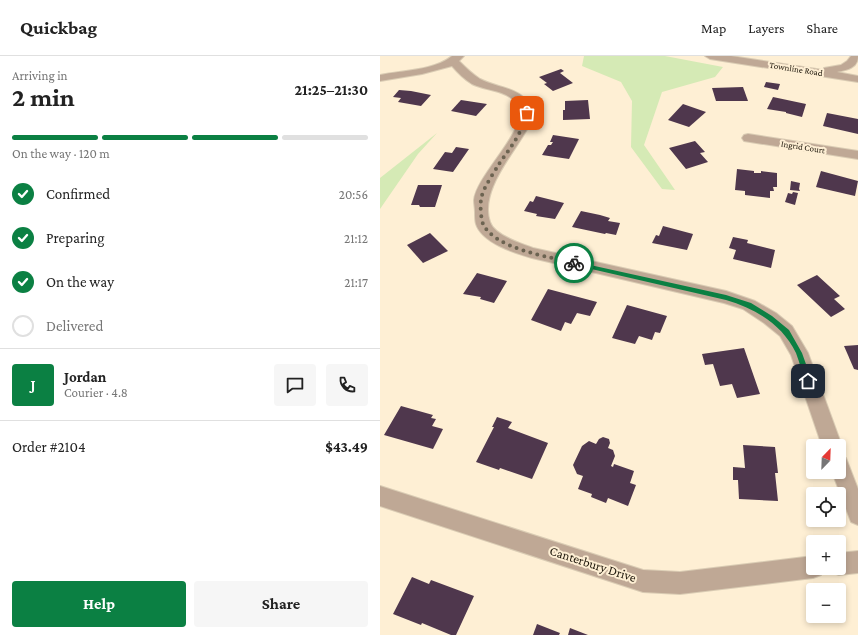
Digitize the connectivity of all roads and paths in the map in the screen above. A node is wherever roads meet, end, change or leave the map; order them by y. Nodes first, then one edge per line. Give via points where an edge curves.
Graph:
1 (710, 56) edge
2 (856, 56) edge
3 (457, 59) edge
4 (768, 65) junction
5 (380, 78) edge
6 (858, 79) edge
7 (748, 138) dead end
8 (858, 155) edge
9 (829, 439) edge
10 (844, 479) edge
11 (380, 496) edge
12 (858, 515) edge
13 (858, 562) edge
14 (846, 563) edge
15 (806, 568) edge

1 - 4 street, Townline Road
2 - 4 street via 849,66 841,69
3 - 5 street via 428,69
3 - 9 street via 465,74 477,82 513,94 523,103 527,113 524,125 489,181 481,199 483,224 494,236 511,246 532,253 726,297 749,305 786,332 798,353
4 - 6 street, Townline Road
7 - 8 street, Ingrid Court
10 - 12 street
11 - 15 street, Canterbury Drive via 643,581 680,583
13 - 14 street

